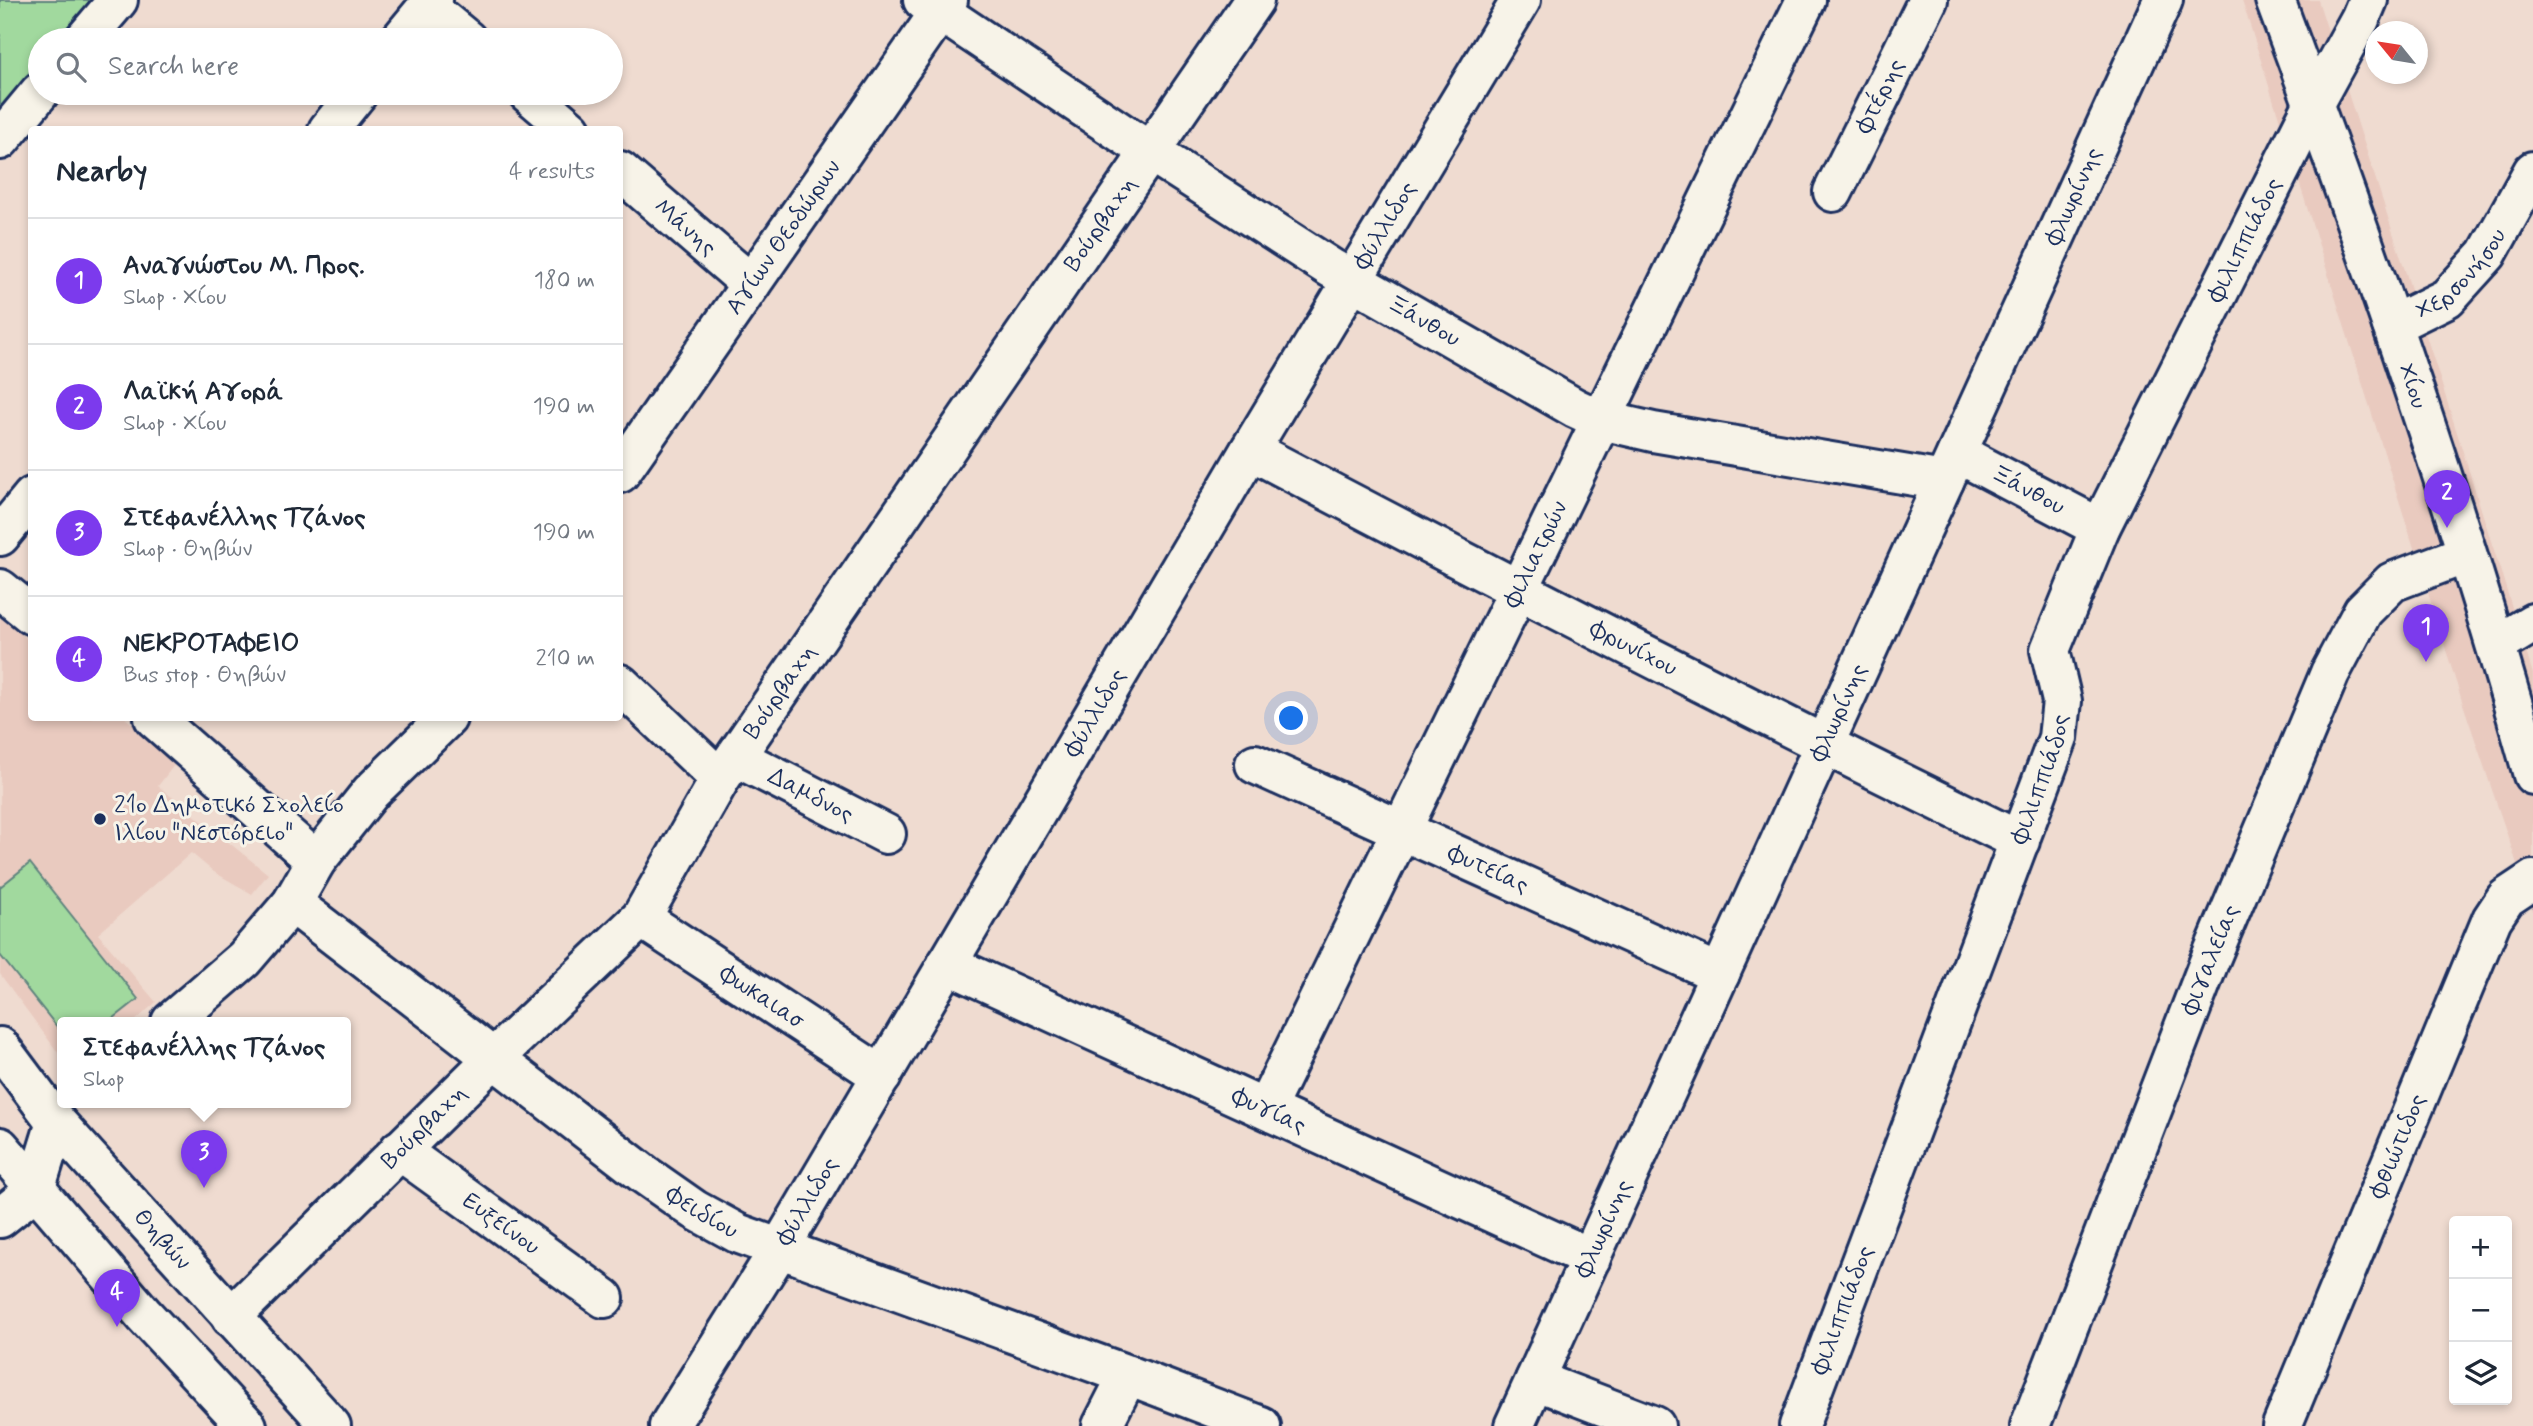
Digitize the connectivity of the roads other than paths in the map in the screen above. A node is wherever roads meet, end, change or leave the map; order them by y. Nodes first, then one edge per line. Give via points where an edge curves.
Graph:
1 (118, 0) edge
2 (1254, 0) edge
3 (1521, 0) edge
4 (1806, 0) edge
5 (1928, 0) edge
6 (2163, 0) edge
7 (2275, 0) edge
8 (2368, 0) edge
9 (430, 3) edge
10 (937, 4) edge
11 (94, 28) edge
12 (410, 28) edge
13 (455, 28) edge
14 (2314, 103) junction
15 (29, 105) edge
16 (348, 105) edge
17 (542, 105) edge
18 (331, 126) edge
19 (566, 126) edge
20 (0, 140) edge
21 (1149, 150) junction
22 (2533, 171) edge
23 (623, 174) edge
24 (1833, 192) dead end
25 (1354, 281) junction
26 (751, 284) junction
27 (2392, 325) junction
28 (1601, 420) junction
29 (1250, 450) junction
30 (1950, 467) junction
31 (623, 469) edge
32 (28, 502) edge
33 (2100, 528) junction
34 (0, 536) edge
35 (2466, 554) junction
36 (0, 589) edge
37 (1518, 591) junction
38 (28, 612) edge
39 (2533, 623) edge
40 (2497, 645) junction
41 (623, 686) edge
42 (157, 721) edge
43 (444, 721) edge
44 (1824, 745) junction
45 (1255, 764) dead end
46 (728, 768) junction
47 (2533, 775) edge
48 (1402, 830) junction
49 (886, 834) dead end
50 (2020, 841) junction
51 (316, 861) junction
52 (2533, 880) edge
53 (292, 903) junction
54 (641, 918) junction
55 (947, 964) junction
56 (1720, 974) junction
57 (178, 1017) edge
58 (0, 1047) edge
59 (495, 1057) junction
60 (881, 1076) junction
61 (57, 1102) edge
62 (1266, 1108) junction
63 (67, 1112) edge
64 (1, 1149) edge
65 (400, 1150) junction
66 (35, 1190) junction
67 (0, 1219) edge
68 (780, 1248) junction
69 (1591, 1258) junction
70 (604, 1298) dead end
71 (231, 1317) junction
72 (1128, 1375) junction
73 (1535, 1380) junction
74 (230, 1420) edge
75 (331, 1426) edge
76 (669, 1426) edge
77 (1102, 1426) edge
78 (1261, 1426) edge
79 (1514, 1426) edge
80 (1655, 1426) edge
81 (1799, 1426) edge
82 (2031, 1426) edge
83 (2281, 1426) edge

1 - 11 street
2 - 21 street, Βούρβαχη
3 - 25 street, Φύλλιδος
4 - 28 street, Φιλιατρών
5 - 24 street, Φτέρης
6 - 30 street, Φλωρίνης
7 - 14 street, Χίου
8 - 14 street, Φιλιππιάδος
9 - 12 street
9 - 13 street
10 - 21 street, Ξάνθου
10 - 26 street, Αγίων Θεοδώρων
14 - 27 street, Χίου
14 - 33 street, Φιλιππιάδος
15 - 20 street
16 - 18 street
17 - 19 street
21 - 25 street, Ξάνθου
21 - 46 street, Βούρβαχη
22 - 27 street, Χερσονήσου via 2487,254 2448,299
23 - 26 street, Μάνης
25 - 28 street, Ξάνθου
25 - 29 street, Φύλλιδος
26 - 31 street, Αγίων Θεοδώρων
27 - 35 street, Χίου
28 - 30 street, Ξάνθου via 1653,432
28 - 37 street, Φιλιατρών
29 - 37 street, Φρυνίχου
29 - 55 street, Φύλλιδος
30 - 33 street, Ξάνθου
30 - 44 street, Φλωρίνης
32 - 34 street
33 - 50 street, Φιλιππιάδος via 2050,650 2062,701 2058,738
35 - 40 street, Χίου
35 - 82 street, Φιγαλείας via 2392,582 2363,611 2330,673 2209,962
36 - 38 street
37 - 44 street, Φρυνίχου
37 - 48 street, Φιλιατρών
39 - 40 street
40 - 47 street, Χίου
41 - 46 street, Δαμδνος
42 - 51 street
43 - 51 street via 371,792
44 - 50 street, Φρυνίχου
44 - 56 street, Φλωρίνης
45 - 48 street, Φυτείας
46 - 49 street, Δαμδνος
46 - 54 street, Βούρβαχη
48 - 56 street, Φυτείας
48 - 62 street, Φιλιατρών
50 - 81 street, Φιλιππιάδος
51 - 53 street
52 - 83 street, Φθιώτιδος via 2506,898 2492,919
53 - 57 street via 244,959
53 - 59 street, Φειδίου
54 - 59 street, Βούρβαχη
54 - 60 street, Φωκαιασ
55 - 60 street, Φύλλιδος
55 - 62 street, Φυγίας
56 - 69 street, Φλωρίνης
58 - 61 street, Θηβών
59 - 65 street, Βούρβαχη
59 - 68 street, Φειδίου via 695,1210 737,1233
60 - 68 street, Φύλλιδος
62 - 69 street, Φυγίας
63 - 64 street
63 - 66 street
63 - 71 street, Θηβών
64 - 66 street
65 - 70 street, Ευξείνου
65 - 71 street, Βούρβαχη
66 - 67 street
66 - 74 street
68 - 72 street, Φειδίου
68 - 76 street, Φύλλιδος
69 - 73 street, Φλωρίνης
71 - 75 street, Θηβών
72 - 77 street
72 - 78 street, Φειδίου
73 - 79 street, Φλωρίνης
73 - 80 street

